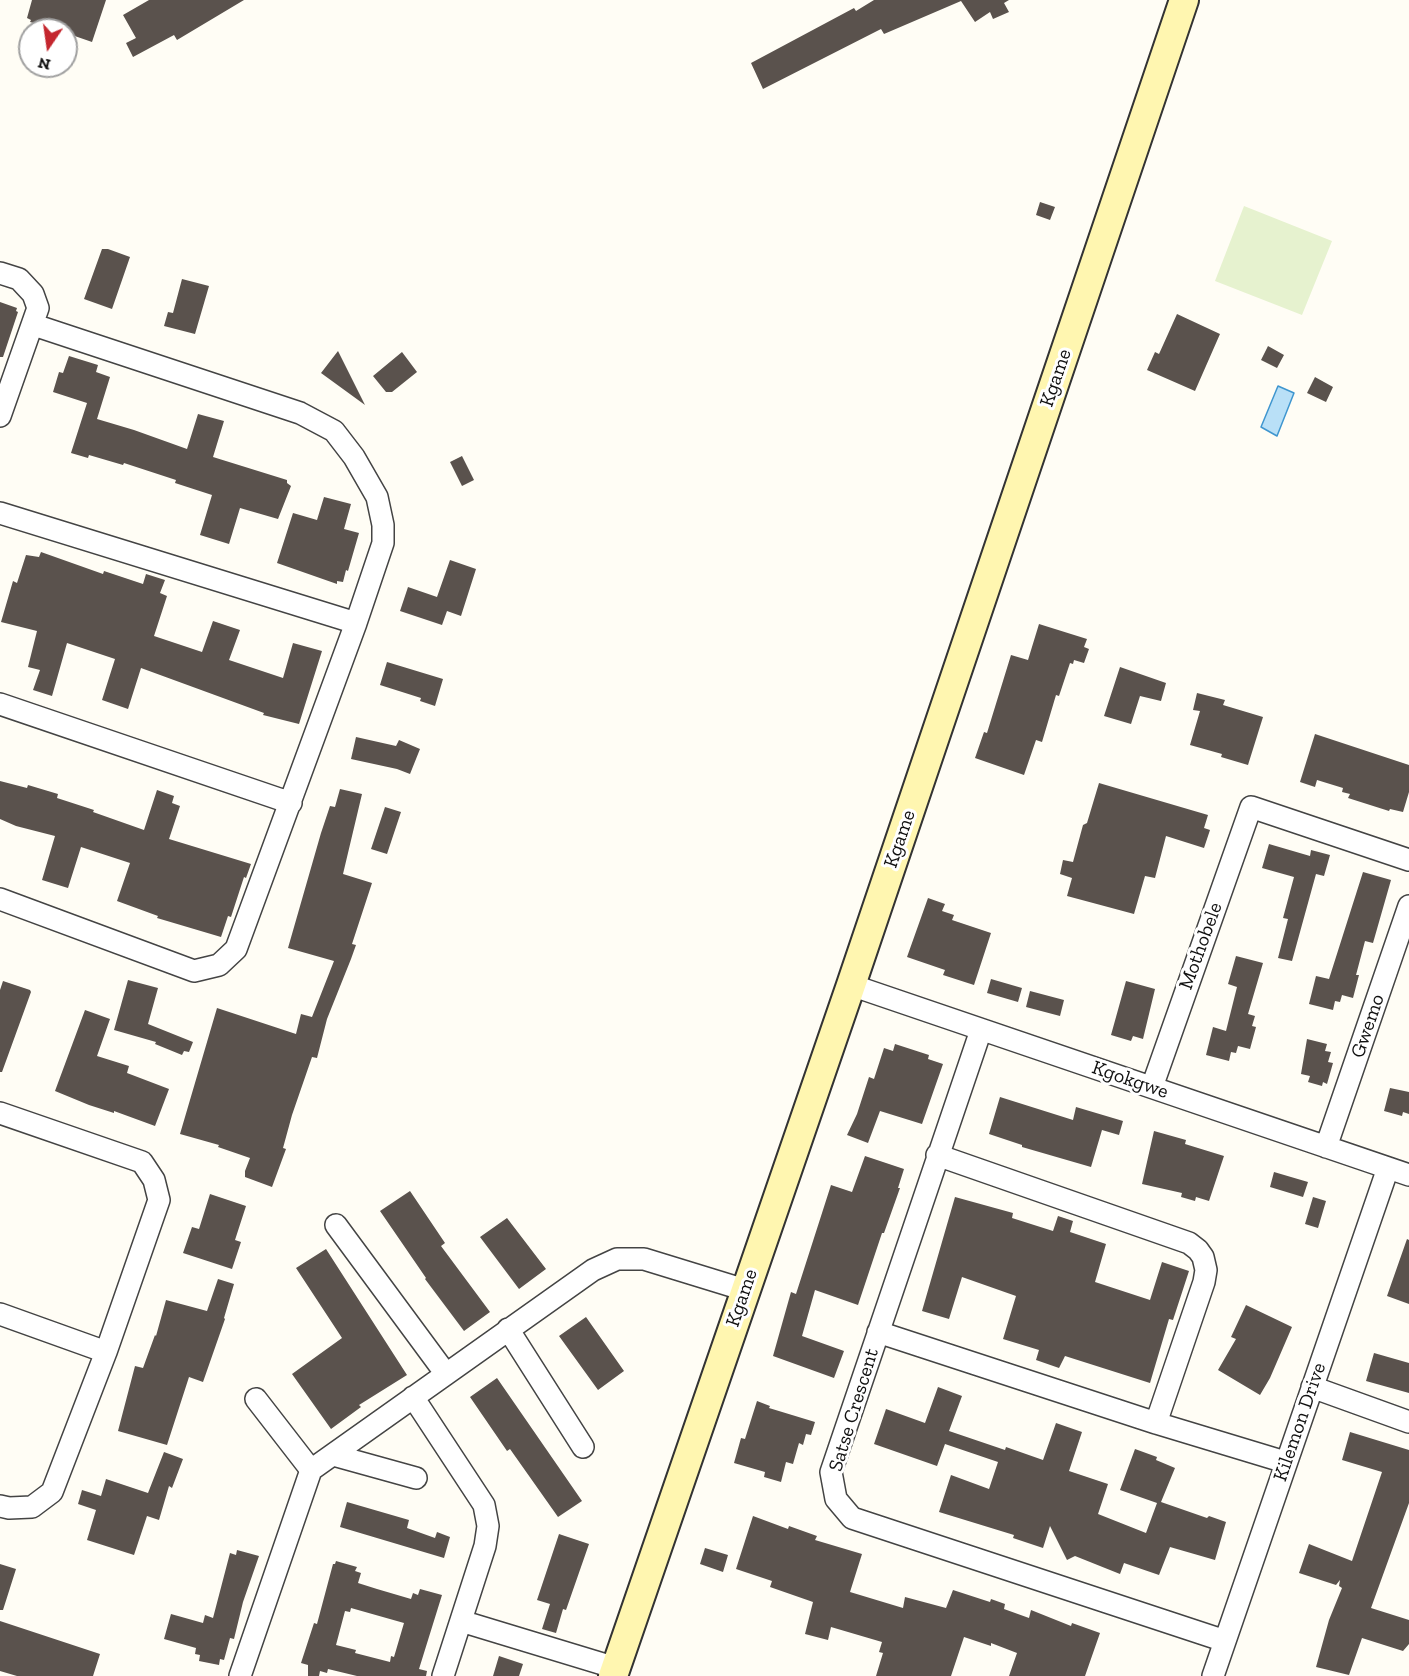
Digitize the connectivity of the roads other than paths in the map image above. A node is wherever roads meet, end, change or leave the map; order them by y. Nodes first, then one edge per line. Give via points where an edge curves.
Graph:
1 (1184, 0) edge
2 (0, 273) edge
3 (34, 325) junction
4 (0, 416) edge
5 (0, 513) edge
6 (356, 623) junction
7 (0, 704) edge
8 (291, 803) junction
9 (1409, 860) edge
10 (0, 900) edge
11 (1409, 906) edge
12 (851, 985) junction
13 (981, 1030) junction
14 (1152, 1087) junction
15 (0, 1113) edge
16 (1326, 1147) junction
17 (937, 1155) junction
18 (1388, 1168) junction
19 (1409, 1175) edge
20 (336, 1225) dead end
21 (745, 1290) junction
22 (0, 1314) edge
23 (508, 1329) junction
24 (878, 1332) junction
25 (106, 1352) junction
26 (446, 1374) junction
27 (1312, 1387) junction
28 (413, 1397) junction
29 (256, 1399) dead end
30 (1409, 1422) edge
31 (1156, 1423) junction
32 (583, 1447) dead end
33 (333, 1455) junction
34 (1285, 1462) junction
35 (311, 1470) junction
36 (416, 1478) dead end
37 (0, 1506) edge
38 (461, 1621) junction
39 (1225, 1641) junction
40 (615, 1672) edge
41 (240, 1676) edge
42 (443, 1676) edge
43 (1213, 1676) edge

1 - 12 street, Kgame
2 - 3 street via 19,279 33,294 38,308
3 - 4 street
3 - 6 street via 300,413 334,431 377,497 383,525 383,543
5 - 6 street
6 - 8 street
7 - 8 street
8 - 10 street via 236,949 219,965 194,971
9 - 14 street, Mothobele via 1251,807
11 - 16 street, Gwemo
12 - 13 street, Kgokgwe
12 - 21 street, Kgame
13 - 14 street, Kgokgwe
13 - 17 street, Satse Crescent
14 - 16 street, Kgokgwe
15 - 25 street via 142,1162 154,1180 159,1200
16 - 18 street, Kgokgwe
17 - 24 street, Satse Crescent
17 - 31 street via 1189,1243 1198,1250 1206,1270 1204,1282
18 - 19 street, Kgokgwe
18 - 27 street, Kilemon Drive
20 - 26 street
21 - 23 street via 644,1259 617,1259 593,1270
21 - 40 street, Kgame
22 - 25 street
23 - 26 street
23 - 32 street
24 - 31 street
24 - 39 street, Satse Crescent via 831,1472 836,1499 852,1518
25 - 37 street via 52,1492 32,1507
26 - 28 street
27 - 30 street
27 - 34 street, Kilemon Drive
28 - 33 street
28 - 38 street via 484,1505 488,1526 485,1546
29 - 35 street
31 - 34 street
33 - 35 street
33 - 36 street
34 - 39 street, Kilemon Drive
35 - 41 street
38 - 40 street
38 - 42 street
39 - 43 street, Kilemon Drive

